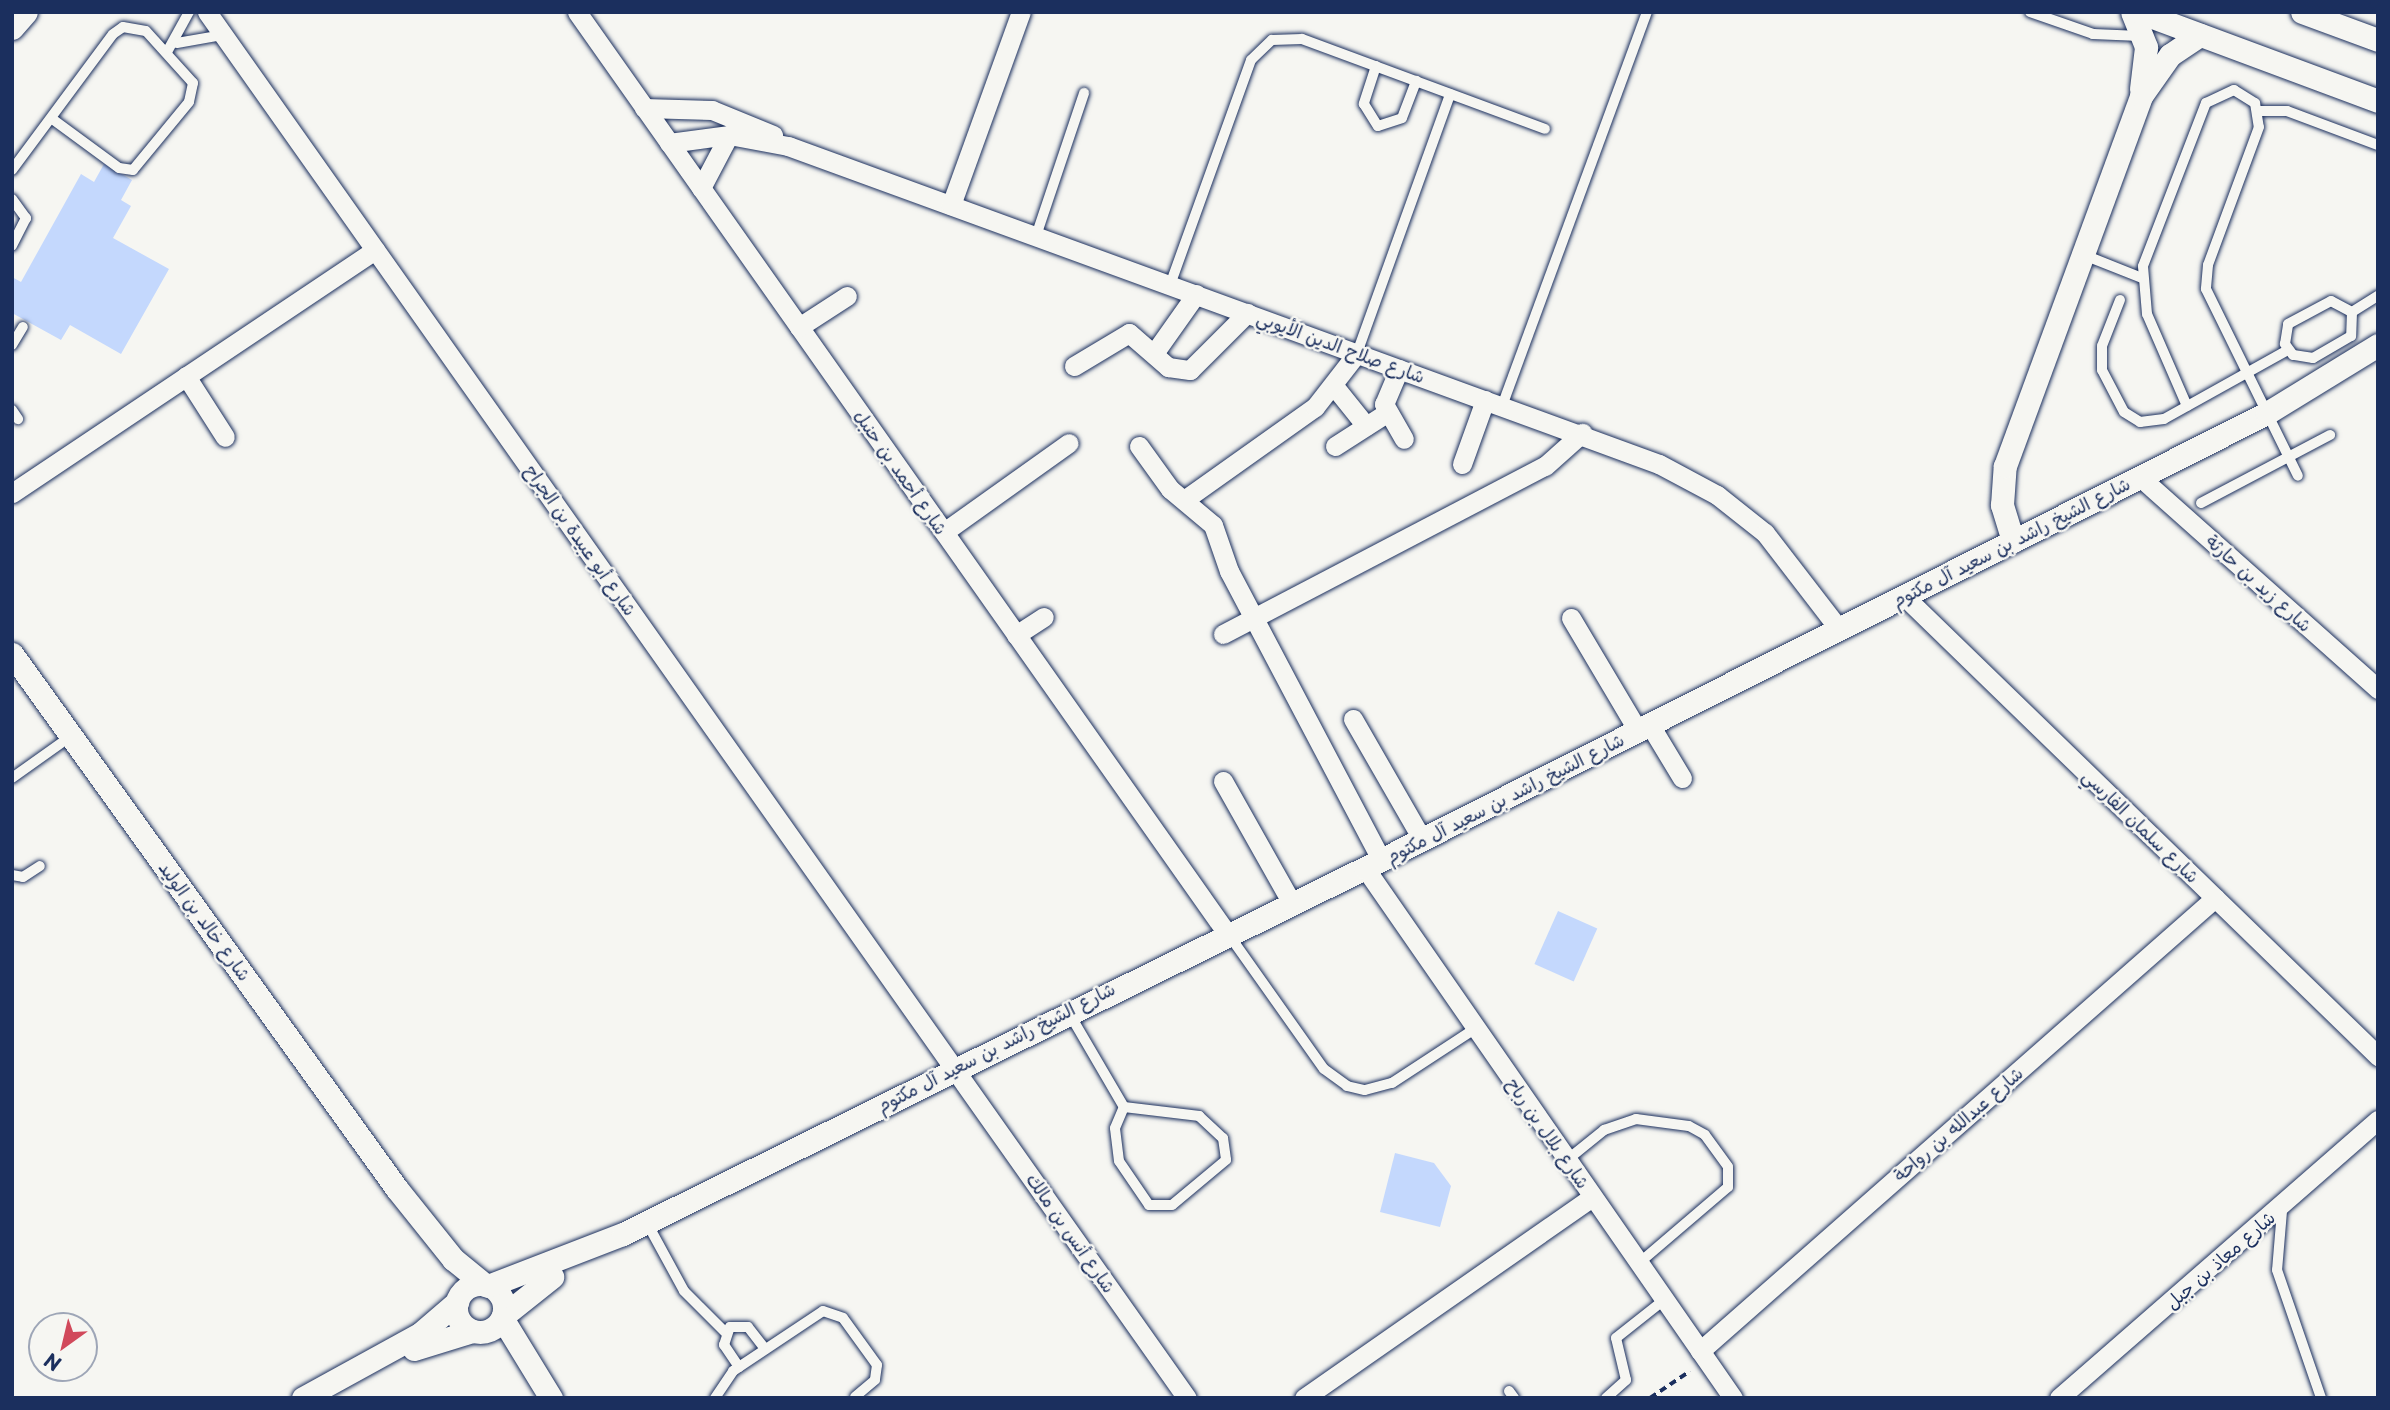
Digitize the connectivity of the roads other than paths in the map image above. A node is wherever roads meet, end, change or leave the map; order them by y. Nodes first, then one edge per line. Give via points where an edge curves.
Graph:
1 (26, 12) edge
2 (189, 12) edge
3 (207, 12) edge
4 (577, 12) edge
5 (1021, 12) edge
6 (1647, 12) edge
7 (2030, 12) edge
8 (2132, 12) edge
9 (2139, 12) edge
10 (2302, 12) edge
11 (12, 28) edge
12 (2200, 35) junction
13 (223, 36) junction
14 (2144, 36) junction
15 (2378, 40) edge
16 (177, 43) junction
17 (167, 52) junction
18 (1376, 66) junction
19 (1416, 81) junction
20 (1084, 93) dead end
21 (1450, 94) junction
22 (2141, 96) junction
23 (2373, 100) edge
24 (644, 108) junction
25 (2258, 111) junction
26 (51, 118) junction
27 (1545, 129) dead end
28 (729, 135) junction
29 (669, 143) junction
30 (2378, 145) edge
31 (788, 146) junction
32 (12, 170) edge
33 (701, 188) junction
34 (12, 199) edge
35 (951, 205) junction
36 (1036, 236) junction
37 (12, 246) edge
38 (375, 250) junction
39 (2083, 255) junction
40 (2141, 278) junction
41 (1170, 285) junction
42 (1195, 295) junction
43 (847, 296) dead end
44 (2378, 296) edge
45 (2120, 300) dead end
46 (2352, 312) junction
47 (1247, 313) junction
48 (23, 327) dead end
49 (799, 327) junction
50 (12, 345) edge
51 (2288, 350) junction
52 (1155, 352) junction
53 (1357, 353) junction
54 (2374, 354) edge
55 (1074, 366) dead end
56 (1399, 369) junction
57 (2246, 373) junction
58 (186, 376) junction
59 (1334, 386) junction
60 (1494, 403) junction
61 (2187, 406) junction
62 (1388, 412) junction
63 (2267, 413) junction
64 (1366, 426) junction
65 (1582, 433) junction
66 (2330, 435) dead end
67 (225, 437) dead end
68 (1404, 439) dead end
69 (1069, 443) dead end
70 (1139, 446) dead end
71 (1335, 446) dead end
72 (2289, 457) junction
73 (1462, 464) dead end
74 (2298, 476) dead end
75 (2140, 477) junction
76 (12, 494) edge
77 (1184, 500) junction
78 (2200, 503) dead end
79 (944, 532) junction
80 (2013, 541) junction
81 (1904, 596) junction
82 (1044, 617) dead end
83 (1255, 617) junction
84 (1571, 618) dead end
85 (1839, 629) junction
86 (1223, 634) dead end
87 (1016, 635) junction
88 (12, 653) edge
89 (2378, 688) edge
90 (1353, 719) dead end
91 (1644, 728) junction
92 (71, 735) junction
93 (12, 778) edge
94 (1682, 778) dead end
95 (1223, 780) dead end
96 (1422, 839) junction
97 (1373, 863) junction
98 (40, 866) dead end
99 (12, 874) edge
100 (2216, 898) junction
101 (1290, 900) junction
102 (1226, 932) junction
103 (1068, 1011) junction
104 (1476, 1028) junction
105 (2378, 1056) edge
106 (956, 1067) junction
107 (1124, 1107) junction
108 (2378, 1120) edge
109 (1567, 1160) junction
110 (397, 1189) junction
111 (1592, 1197) junction
112 (2285, 1204) junction
113 (646, 1222) junction
114 (623, 1234) junction
115 (1639, 1263) junction
116 (486, 1285) junction
117 (1664, 1300) junction
118 (457, 1301) junction
119 (502, 1317) junction
120 (475, 1331) junction
121 (725, 1332) junction
122 (765, 1349) junction
123 (1703, 1355) junction
124 (739, 1367) junction
125 (331, 1384) junction
126 (855, 1397) edge
127 (303, 1398) edge
128 (537, 1398) edge
129 (551, 1398) edge
130 (715, 1398) edge
131 (1187, 1398) edge
132 (1304, 1398) edge
133 (1606, 1398) edge
134 (1733, 1398) edge
135 (2059, 1398) edge
136 (2321, 1398) edge

1 - 11 street
2 - 16 lane
3 - 13 street, شارع أبو عبيدة بن الجراح
4 - 24 street, شارع أحمد بن حنبل
5 - 35 street
6 - 60 lane
7 - 14 lane via 2093,34
8 - 14 street
9 - 12 street
10 - 15 street
12 - 22 street via 2170,55
12 - 23 street
13 - 16 lane
13 - 38 street, شارع أبو عبيدة بن الجراح
14 - 22 street
16 - 17 lane
17 - 26 lane via 141,28 117,30
17 - 26 lane via 191,78 194,93 136,168 120,168
18 - 19 lane
18 - 19 lane via 1364,104 1378,126 1402,118
18 - 41 lane via 1292,37 1257,52
19 - 21 lane
20 - 36 lane
21 - 27 lane
21 - 53 lane
22 - 39 street
24 - 29 street, شارع أحمد بن حنبل
24 - 31 street, شارع صلاح الدين الأيوبي via 712,110
25 - 30 lane via 2287,111
25 - 40 lane via 2234,90 2206,103
25 - 57 lane via 2259,127 2205,281
26 - 32 lane
28 - 29 street, شارع صلاح الدين الأيوبي
28 - 31 street, شارع صلاح الدين الأيوبي
28 - 33 street
29 - 33 street, شارع أحمد بن حنبل
31 - 35 street, شارع صلاح الدين الأيوبي
33 - 49 street, شارع أحمد بن حنبل
34 - 37 lane via 26,218
35 - 36 street, شارع صلاح الدين الأيوبي
36 - 41 street, شارع صلاح الدين الأيوبي
38 - 58 street
38 - 106 street, شارع أبو عبيدة بن الجراح
39 - 40 lane
39 - 80 street via 2005,466 2003,505
40 - 61 lane via 2147,314
41 - 42 street, شارع صلاح الدين الأيوبي
42 - 47 street, شارع صلاح الدين الأيوبي
42 - 52 street
43 - 49 street
44 - 46 lane
45 - 61 lane via 2101,362 2120,406 2146,424
46 - 51 lane via 2354,331 2341,344 2306,359
46 - 51 lane via 2330,301 2292,319 2285,331
47 - 52 street via 1190,370 1173,370
47 - 53 street, شارع صلاح الدين الأيوبي
48 - 50 lane
49 - 79 street, شارع أحمد بن حنبل
51 - 57 lane
52 - 55 street via 1129,333
53 - 56 street, شارع صلاح الدين الأيوبي
53 - 59 street
54 - 63 street, شارع الشيخ راشد بن سعيد آل مكتوم
56 - 60 street, شارع صلاح الدين الأيوبي
56 - 62 street via 1385,395
57 - 61 lane
57 - 63 lane
58 - 67 street
58 - 76 street
59 - 64 street
59 - 77 street
60 - 65 street, شارع صلاح الدين الأيوبي
60 - 73 street
62 - 64 street
62 - 68 street
63 - 72 lane
63 - 75 street, شارع الشيخ راشد بن سعيد آل مكتوم
64 - 71 street
65 - 83 street via 1545,466
65 - 85 street, شارع صلاح الدين الأيوبي via 1689,478 1744,515 1790,560
66 - 72 lane
69 - 79 street
70 - 77 street, شارع بلال بن رباح
72 - 74 lane
72 - 78 lane
75 - 80 street, شارع الشيخ راشد بن سعيد آل مكتوم
75 - 89 street, شارع زيد بن حارثة
77 - 83 street, شارع بلال بن رباح via 1213,526
79 - 87 street, شارع أحمد بن حنبل
80 - 81 street, شارع الشيخ راشد بن سعيد آل مكتوم
81 - 85 street, شارع الشيخ راشد بن سعيد آل مكتوم
81 - 100 street, شارع سلمان الفارسي
82 - 87 street
83 - 86 street
83 - 97 street, شارع بلال بن رباح
84 - 91 street
85 - 91 street, شارع الشيخ راشد بن سعيد آل مكتوم
87 - 102 street, شارع أحمد بن حنبل
88 - 92 street, شارع خالد بن الوليد
90 - 96 street
91 - 94 street
91 - 96 street, شارع الشيخ راشد بن سعيد آل مكتوم
92 - 93 lane
92 - 110 street, شارع خالد بن الوليد
95 - 101 street
96 - 97 street, شارع الشيخ راشد بن سعيد آل مكتوم
97 - 101 street, شارع الشيخ راشد بن سعيد آل مكتوم
97 - 104 street, شارع بلال بن رباح
98 - 99 lane via 23,877
100 - 105 street, شارع سلمان الفارسي
100 - 123 street, شارع عبدالله بن رواحة
101 - 102 street, شارع الشيخ راشد بن سعيد آل مكتوم
102 - 103 street, شارع الشيخ راشد بن سعيد آل مكتوم
102 - 104 lane via 1325,1069 1347,1086 1365,1090 1392,1083
103 - 106 street, شارع الشيخ راشد بن سعيد آل مكتوم
103 - 107 lane
104 - 109 street, شارع بلال بن رباح
106 - 113 street, شارع الشيخ راشد بن سعيد آل مكتوم
106 - 131 street, شارع أنس بن مالك
107 - 107 lane via 1115,1128 1119,1161 1149,1205 1172,1205 1226,1160 1223,1138 1199,1116
108 - 112 street, شارع معاذ بن جبل
109 - 111 street, شارع بلال بن رباح
109 - 115 lane via 1604,1130 1636,1119 1689,1126 1705,1135 1728,1167 1728,1187
110 - 116 street, شارع خالد بن الوليد via 453,1259
110 - 118 street, شارع خالد بن الوليد via 403,1210 442,1265
111 - 115 street, شارع بلال بن رباح
111 - 132 street
112 - 135 street, شارع معاذ بن جبل
112 - 136 lane via 2277,1223 2277,1269
113 - 114 street, شارع الشيخ راشد بن سعيد آل مكتوم
113 - 121 lane via 684,1291
114 - 116 street, شارع الشيخ راشد بن سعيد آل مكتوم
114 - 119 street, شارع الشيخ راشد بن سعيد آل مكتوم via 531,1289
115 - 117 street, شارع بلال بن رباح
116 - 118 street via 472,1286
116 - 119 street via 501,1297
117 - 123 street, شارع بلال بن رباح
117 - 133 lane via 1616,1338 1626,1380
118 - 120 street via 459,1320
118 - 125 street via 432,1326
119 - 120 street
119 - 129 street
120 - 125 street
120 - 128 street via 503,1353
121 - 122 lane via 735,1325 748,1327
121 - 124 lane via 724,1345
122 - 124 lane
122 - 126 lane via 816,1313 837,1314 877,1365 875,1380
123 - 134 street, شارع بلال بن رباح
124 - 130 lane
125 - 127 street

